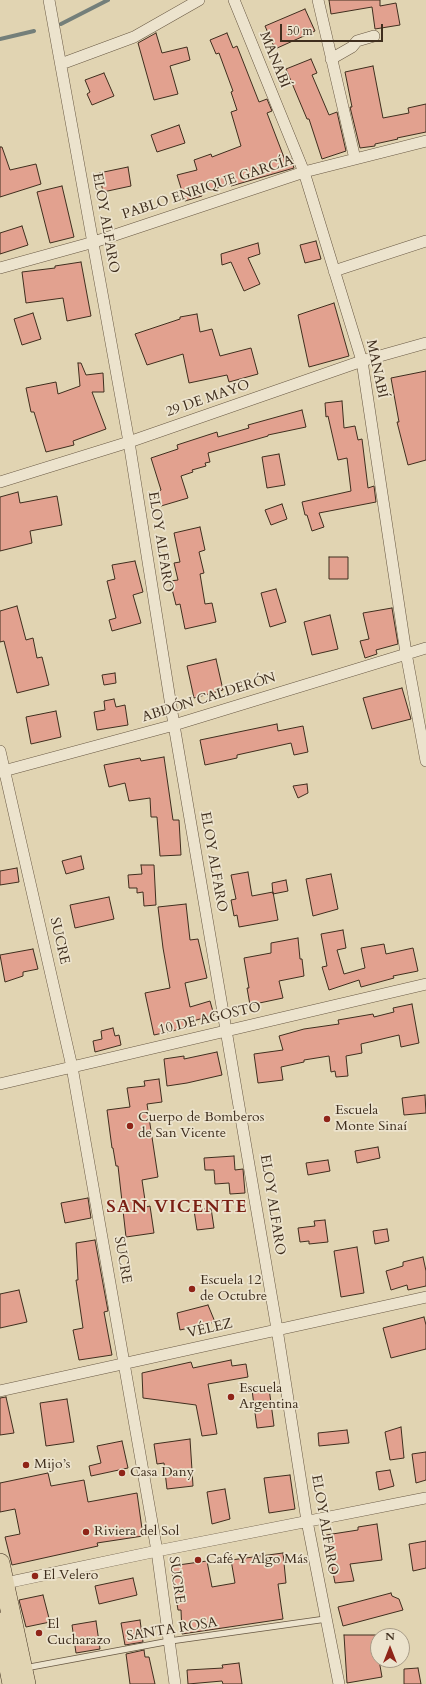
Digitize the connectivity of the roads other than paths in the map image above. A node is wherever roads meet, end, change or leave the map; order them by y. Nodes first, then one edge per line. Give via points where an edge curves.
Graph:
1 (199, 0) edge
2 (234, 0) edge
3 (318, 0) edge
4 (49, 2) edge
5 (374, 36) dead end
6 (331, 60) junction
7 (61, 64) junction
8 (426, 141) edge
9 (355, 159) junction
10 (304, 172) junction
11 (426, 241) edge
12 (94, 242) junction
13 (0, 268) edge
14 (334, 271) junction
15 (426, 343) edge
16 (362, 361) junction
17 (129, 442) junction
18 (0, 482) edge
19 (426, 648) edge
20 (406, 653) junction
21 (174, 725) junction
22 (0, 751) edge
23 (426, 761) edge
24 (2, 772) edge
25 (426, 984) edge
26 (227, 1030) junction
27 (72, 1067) junction
28 (0, 1084) edge
29 (426, 1297) edge
30 (277, 1329) junction
31 (125, 1364) junction
32 (0, 1391) edge
33 (426, 1498) edge
34 (307, 1521) junction
35 (157, 1551) junction
36 (0, 1563) edge
37 (2, 1584) edge
38 (326, 1619) junction
39 (0, 1622) edge
40 (170, 1641) junction
41 (25, 1676) edge
42 (12, 1684) edge
43 (175, 1684) edge
44 (339, 1684) edge

1 - 7 street via 134,37
2 - 10 street, MANABÍ
3 - 6 street
4 - 7 street, ELOY ALFARO
5 - 6 street via 357,41
6 - 9 street
7 - 12 street, ELOY ALFARO
8 - 9 street, PABLO ENRIQUE GARCÍA
9 - 10 street, PABLO ENRIQUE GARCÍA
10 - 12 street, PABLO ENRIQUE GARCÍA
10 - 14 street, MANABÍ
11 - 14 street
12 - 13 street, PABLO ENRIQUE GARCÍA
12 - 17 street, ELOY ALFARO
14 - 16 street, MANABÍ
15 - 16 street, 29 DE MAYO
16 - 17 street, 29 DE MAYO
16 - 20 street, MANABÍ
17 - 18 street, 29 DE MAYO
17 - 21 street, ELOY ALFARO
19 - 20 street, ABDÓN CALDERÓN
20 - 21 street, ABDÓN CALDERÓN
20 - 23 street, MANABÍ
21 - 24 street, ABDÓN CALDERÓN
21 - 26 street, ELOY ALFARO
22 - 24 street, SUCRE
24 - 27 street, SUCRE
25 - 26 street, 10 DE AGOSTO
26 - 27 street, 10 DE AGOSTO
26 - 30 street, ELOY ALFARO
27 - 28 street, 10 DE AGOSTO
27 - 31 street, SUCRE
29 - 30 street, VÉLEZ
30 - 31 street, VÉLEZ
30 - 34 street, ELOY ALFARO
31 - 32 street, VÉLEZ
31 - 35 street, SUCRE
33 - 34 street
34 - 35 street
34 - 38 street, ELOY ALFARO
35 - 37 street
35 - 40 street, SUCRE
36 - 37 highway
37 - 41 highway
38 - 40 lane, SANTA ROSA
38 - 44 street, ELOY ALFARO
39 - 42 highway
40 - 41 lane, SANTA ROSA
40 - 43 street, SUCRE

